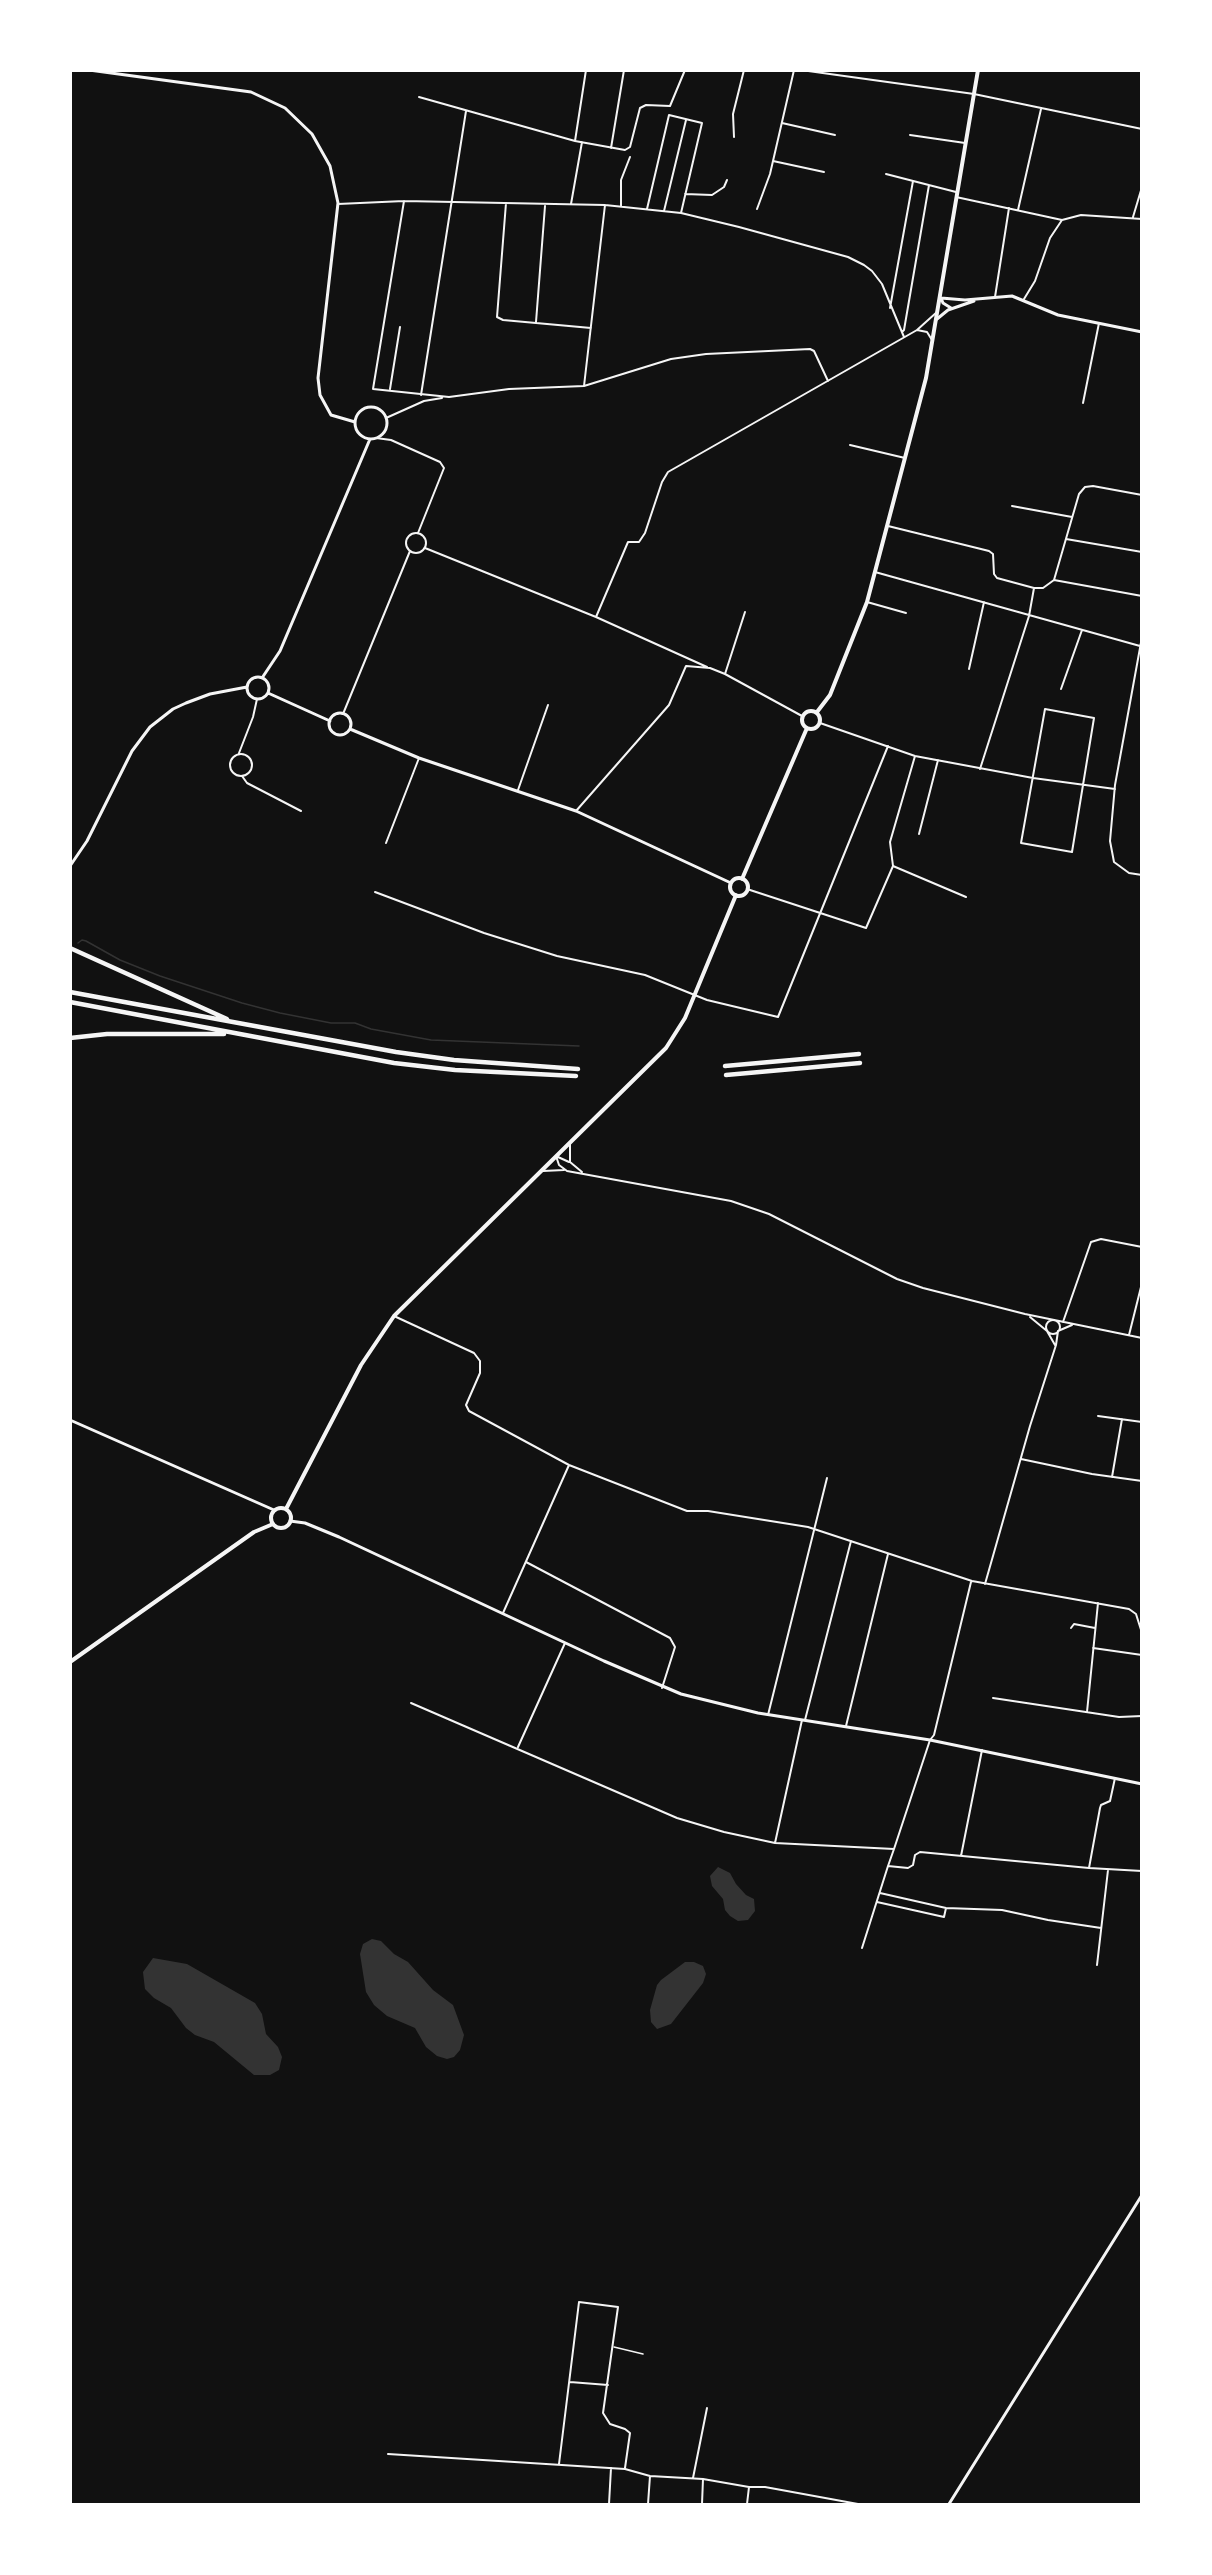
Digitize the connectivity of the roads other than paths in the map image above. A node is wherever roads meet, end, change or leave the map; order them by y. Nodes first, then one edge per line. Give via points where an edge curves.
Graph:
1 (89, 70) edge
2 (586, 70) edge
3 (624, 70) edge
4 (685, 70) edge
5 (744, 70) edge
6 (794, 70) edge
7 (801, 70) edge
8 (978, 70) edge
9 (828, 72) edge
10 (974, 94) junction
11 (419, 97) dead end
12 (1041, 109) junction
13 (466, 111) junction
14 (686, 120) junction
15 (782, 123) junction
16 (1142, 129) edge
17 (835, 135) dead end
18 (910, 135) dead end
19 (734, 137) dead end
20 (575, 141) junction
21 (582, 142) junction
22 (965, 143) junction
23 (611, 148) junction
24 (630, 157) dead end
25 (773, 161) junction
26 (824, 172) dead end
27 (885, 174) dead end
28 (728, 180) dead end
29 (913, 181) junction
30 (929, 185) junction
31 (1142, 188) edge
32 (685, 194) junction
33 (956, 194) junction
34 (404, 201) junction
35 (452, 202) junction
36 (506, 203) junction
37 (338, 204) junction
38 (571, 204) junction
39 (545, 205) junction
40 (605, 206) junction
41 (621, 206) junction
42 (1009, 208) junction
43 (647, 209) junction
44 (757, 209) dead end
45 (1018, 210) junction
46 (664, 211) junction
47 (681, 213) junction
48 (1133, 217) junction
49 (1142, 219) edge
50 (1062, 220) junction
51 (995, 297) junction
52 (941, 298) junction
53 (978, 299) junction
54 (1024, 300) junction
55 (890, 308) junction
56 (952, 308) junction
57 (939, 310) junction
58 (938, 319) junction
59 (536, 322) junction
60 (1099, 323) junction
61 (923, 325) junction
62 (936, 326) junction
63 (400, 327) dead end
64 (591, 328) junction
65 (917, 330) junction
66 (922, 330) junction
67 (902, 332) junction
68 (1142, 332) edge
69 (904, 337) junction
70 (933, 342) junction
71 (828, 381) junction
72 (584, 386) junction
73 (390, 390) junction
74 (421, 395) junction
75 (449, 397) junction
76 (1083, 403) dead end
77 (386, 418) junction
78 (355, 422) junction
79 (376, 438) junction
80 (370, 439) junction
81 (850, 445) dead end
82 (905, 458) junction
83 (1142, 495) edge
84 (1012, 506) dead end
85 (1072, 517) junction
86 (888, 526) junction
87 (418, 533) junction
88 (1066, 539) junction
89 (425, 548) junction
90 (410, 552) junction
91 (1142, 552) edge
92 (875, 572) junction
93 (1054, 580) junction
94 (1034, 588) junction
95 (1142, 596) edge
96 (867, 602) junction
97 (984, 602) junction
98 (745, 612) dead end
99 (906, 613) dead end
100 (1029, 616) junction
101 (596, 617) junction
102 (1082, 630) junction
103 (1142, 637) edge
104 (1140, 646) junction
105 (710, 668) junction
106 (969, 669) dead end
107 (725, 674) junction
108 (262, 678) junction
109 (247, 687) junction
110 (1061, 689) dead end
111 (268, 693) junction
112 (257, 699) junction
113 (548, 705) dead end
114 (817, 712) junction
115 (343, 714) junction
116 (802, 716) junction
117 (330, 721) junction
118 (820, 723) junction
119 (807, 728) junction
120 (350, 729) junction
121 (888, 746) junction
122 (238, 754) junction
123 (915, 756) junction
124 (419, 758) junction
125 (938, 760) junction
126 (980, 769) junction
127 (242, 776) junction
128 (1033, 778) junction
129 (1083, 786) junction
130 (1115, 789) junction
131 (518, 790) junction
132 (301, 811) dead end
133 (576, 811) junction
134 (919, 834) dead end
135 (386, 843) dead end
136 (70, 866) edge
137 (892, 866) junction
138 (1142, 875) edge
139 (742, 879) junction
140 (731, 883) junction
141 (747, 889) junction
142 (375, 892) dead end
143 (736, 895) junction
144 (966, 897) dead end
145 (819, 912) junction
146 (70, 948) edge
147 (70, 992) edge
148 (694, 994) junction
149 (70, 1002) edge
150 (235, 1022) junction
151 (235, 1034) junction
152 (70, 1038) edge
153 (859, 1054) dead end
154 (860, 1063) dead end
155 (725, 1066) dead end
156 (578, 1069) dead end
157 (726, 1075) dead end
158 (576, 1076) dead end
159 (570, 1143) junction
160 (556, 1156) junction
161 (571, 1163) junction
162 (567, 1171) junction
163 (540, 1172) junction
164 (585, 1174) junction
165 (1142, 1247) edge
166 (1142, 1282) edge
167 (1025, 1314) junction
168 (394, 1316) junction
169 (1054, 1320) junction
170 (1063, 1322) junction
171 (1075, 1325) junction
172 (1047, 1330) junction
173 (1058, 1331) junction
174 (1129, 1335) junction
175 (1142, 1338) edge
176 (1056, 1347) junction
177 (1098, 1416) dead end
178 (1122, 1419) junction
179 (70, 1420) edge
180 (1142, 1422) edge
181 (1021, 1459) junction
182 (569, 1465) junction
183 (1112, 1477) junction
184 (827, 1478) dead end
185 (1142, 1481) edge
186 (286, 1509) junction
187 (274, 1510) junction
188 (290, 1521) junction
189 (273, 1524) junction
190 (813, 1528) junction
191 (851, 1541) junction
192 (888, 1554) junction
193 (526, 1562) junction
194 (972, 1581) junction
195 (985, 1584) junction
196 (1098, 1603) junction
197 (502, 1614) junction
198 (1071, 1628) dead end
199 (1095, 1628) junction
200 (1142, 1633) edge
201 (565, 1643) junction
202 (1093, 1648) junction
203 (1142, 1655) edge
204 (70, 1662) edge
205 (662, 1688) junction
206 (993, 1698) dead end
207 (411, 1703) dead end
208 (1087, 1712) junction
209 (768, 1714) junction
210 (1142, 1716) edge
211 (804, 1720) junction
212 (845, 1727) junction
213 (930, 1740) junction
214 (518, 1748) junction
215 (982, 1750) junction
216 (1115, 1778) junction
217 (1142, 1784) edge
218 (775, 1843) junction
219 (894, 1849) junction
220 (961, 1856) junction
221 (888, 1866) junction
222 (1089, 1868) junction
223 (1108, 1869) junction
224 (1142, 1871) edge
225 (880, 1893) junction
226 (877, 1902) junction
227 (946, 1908) junction
228 (1101, 1928) junction
229 (862, 1948) dead end
230 (1097, 1965) dead end
231 (1142, 2195) edge
232 (614, 2347) junction
233 (643, 2354) dead end
234 (570, 2382) junction
235 (608, 2385) junction
236 (707, 2408) dead end
237 (388, 2454) dead end
238 (559, 2464) junction
239 (611, 2468) junction
240 (625, 2469) junction
241 (650, 2476) junction
242 (693, 2478) junction
243 (703, 2479) junction
244 (748, 2487) junction
245 (838, 2503) edge
246 (609, 2505) edge
247 (648, 2505) edge
248 (702, 2505) edge
249 (747, 2505) edge
250 (858, 2505) edge
251 (949, 2505) edge

1 - 37 street via 242,90 277,103 318,141 333,175
2 - 20 street
3 - 23 street
4 - 23 street via 670,106 643,106 630,147
5 - 19 street via 733,114
6 - 15 street
7 - 9 street
8 - 10 main road
9 - 10 street
10 - 12 street
10 - 22 main road
11 - 13 street
12 - 16 street
12 - 45 street
13 - 20 street
13 - 35 street
14 - 32 street via 702,123
14 - 43 street via 669,115
14 - 46 street
15 - 17 street
15 - 25 street
18 - 22 street
20 - 21 street
21 - 23 street
21 - 38 street
22 - 33 main road
24 - 41 street via 621,180
25 - 26 street
25 - 44 street
27 - 29 street
28 - 32 street via 712,195
29 - 30 street
29 - 55 street
30 - 33 street
30 - 67 street
31 - 48 street
32 - 47 street
33 - 42 street
33 - 52 main road
34 - 35 street
34 - 37 street
34 - 73 street via 373,389
35 - 36 street
35 - 74 street
36 - 39 street
36 - 59 street via 496,315 503,320
37 - 78 street via 318,384 322,403 331,415
38 - 39 street
38 - 40 street
39 - 59 street
40 - 41 street
40 - 64 street
41 - 43 street
42 - 45 street
42 - 51 street
43 - 46 street
45 - 50 street
46 - 47 street
47 - 55 street via 857,261 878,277
48 - 49 street
48 - 50 street via 1081,214
50 - 54 street via 1050,238
51 - 53 street
51 - 54 street
52 - 53 street
52 - 56 street
52 - 57 main road
53 - 56 street
54 - 60 street via 1051,313
55 - 67 street
56 - 58 street
57 - 58 main road
57 - 61 street
58 - 62 main road
59 - 64 street
60 - 68 street
60 - 76 street
61 - 62 street
61 - 65 street
62 - 66 street
62 - 70 main road
63 - 73 street
64 - 72 street
65 - 66 street
65 - 69 street
66 - 70 street
67 - 69 street
69 - 71 street
70 - 82 main road
71 - 72 street via 810,349 671,359
71 - 101 street via 668,472 645,533 639,542 628,543
72 - 75 street via 509,389
73 - 74 street
74 - 75 street
75 - 77 street via 424,400
77 - 78 street via 379,410 368,408 359,412
77 - 79 street via 386,427
78 - 80 street via 361,435
79 - 80 street
79 - 87 street via 391,440 440,462 444,468
80 - 108 street via 280,651
81 - 82 street
82 - 86 main road
83 - 85 street via 1085,487
84 - 85 street
85 - 88 street
86 - 92 main road
86 - 94 street via 989,551 997,578
87 - 89 street via 425,539
87 - 90 street via 407,539
88 - 91 street
88 - 93 street
89 - 90 street
89 - 101 street
90 - 115 street
92 - 96 main road
92 - 97 street
93 - 94 street via 1043,588
93 - 95 street
94 - 100 street
96 - 99 street
96 - 114 main road via 830,695
97 - 100 street
97 - 106 street
98 - 107 street
100 - 102 street
100 - 126 street
101 - 105 street
102 - 104 street
102 - 110 street
103 - 104 street
104 - 130 street
105 - 107 street
105 - 133 street via 686,666 669,705
107 - 116 street
108 - 109 street via 252,678
108 - 111 street via 267,682
109 - 112 street via 248,694
109 - 136 street via 186,703 150,727 132,752
111 - 112 street
111 - 117 street
112 - 122 street
113 - 131 street
114 - 116 main road via 807,711
114 - 118 main road
115 - 117 street
115 - 120 street via 350,720
116 - 119 main road
117 - 120 street via 330,728 338,735
118 - 119 main road via 813,729
118 - 121 street
119 - 139 main road
120 - 124 street
121 - 123 street
121 - 145 street
122 - 127 street via 230,765 235,774
122 - 127 street via 249,756 253,763 249,773
123 - 125 street
123 - 137 street via 890,842
124 - 131 street
124 - 135 street
125 - 126 street
125 - 134 street
126 - 128 street
127 - 132 street via 247,783
128 - 129 street
128 - 129 street via 1021,843 1072,852
128 - 129 street via 1045,709 1094,718
129 - 130 street
130 - 138 street via 1110,841 1114,862 1130,873
131 - 133 street
133 - 140 street
137 - 144 street
137 - 145 street via 866,928
139 - 140 main road
139 - 141 main road
140 - 143 main road via 731,891
141 - 143 main road
141 - 145 street
142 - 148 street via 495,936 574,961 645,975
143 - 148 main road
145 - 148 street via 778,1017
146 - 150 highway
147 - 150 highway
148 - 159 main road via 686,1018 666,1048
149 - 151 highway
150 - 156 highway via 407,1054
151 - 152 highway via 106,1034
151 - 158 highway via 394,1064
153 - 155 highway
154 - 157 highway
159 - 160 main road
159 - 161 street
160 - 161 street
160 - 162 street
160 - 163 main road
161 - 164 street
162 - 163 street
162 - 164 street
163 - 168 main road
164 - 167 street via 732,1201 769,1214 897,1279
165 - 170 street via 1093,1241
166 - 174 street
167 - 169 street
167 - 172 street
168 - 182 street via 474,1353 480,1361 480,1373 466,1405 469,1411
168 - 186 main road via 361,1365
169 - 170 street
169 - 172 street via 1047,1324
169 - 173 street via 1059,1324
170 - 171 street
171 - 173 street
171 - 174 street
172 - 173 street
172 - 176 street
173 - 176 street
174 - 175 street
176 - 181 street
177 - 178 street
178 - 180 street
178 - 183 street
179 - 187 street
181 - 183 street
181 - 195 street
182 - 190 street via 687,1511
182 - 193 street
183 - 185 street
184 - 190 street
186 - 187 main road
186 - 188 main road
187 - 189 main road
188 - 189 main road via 284,1527
188 - 197 street via 339,1537
189 - 204 main road via 254,1532
190 - 191 street
190 - 209 street
191 - 192 street
191 - 211 street
192 - 194 street
192 - 212 street
193 - 197 street
193 - 205 street via 670,1638 675,1647
194 - 195 street
194 - 213 street
195 - 196 street
196 - 199 street
196 - 200 street via 1132,1610
197 - 201 street
198 - 199 street via 1074,1624
199 - 202 street
201 - 205 street
201 - 214 street
202 - 203 street
202 - 208 street
205 - 209 street
206 - 208 street
207 - 214 street
208 - 210 street
209 - 211 street
211 - 212 street
211 - 218 street
212 - 213 street
213 - 215 street
213 - 219 street
214 - 218 street via 677,1818
215 - 216 street
215 - 220 street
216 - 217 street
216 - 222 street via 1110,1801 1100,1806
218 - 219 street
219 - 221 street
220 - 221 street via 920,1852 910,1868
220 - 222 street
221 - 225 street
222 - 223 street
223 - 224 street
223 - 228 street
225 - 226 street
225 - 227 street
226 - 227 street via 944,1917
226 - 229 street
227 - 228 street via 1002,1910
228 - 230 street
231 - 251 street
232 - 233 lane
232 - 234 street via 618,2307 579,2302
232 - 235 street
234 - 235 street
234 - 238 street
235 - 240 street via 605,2419 630,2433
236 - 242 street
237 - 238 street
238 - 239 street
239 - 240 street
239 - 246 street
240 - 241 street
241 - 242 street
241 - 247 street
242 - 243 street
243 - 244 street
243 - 248 street
244 - 245 street
244 - 249 street
245 - 250 street

